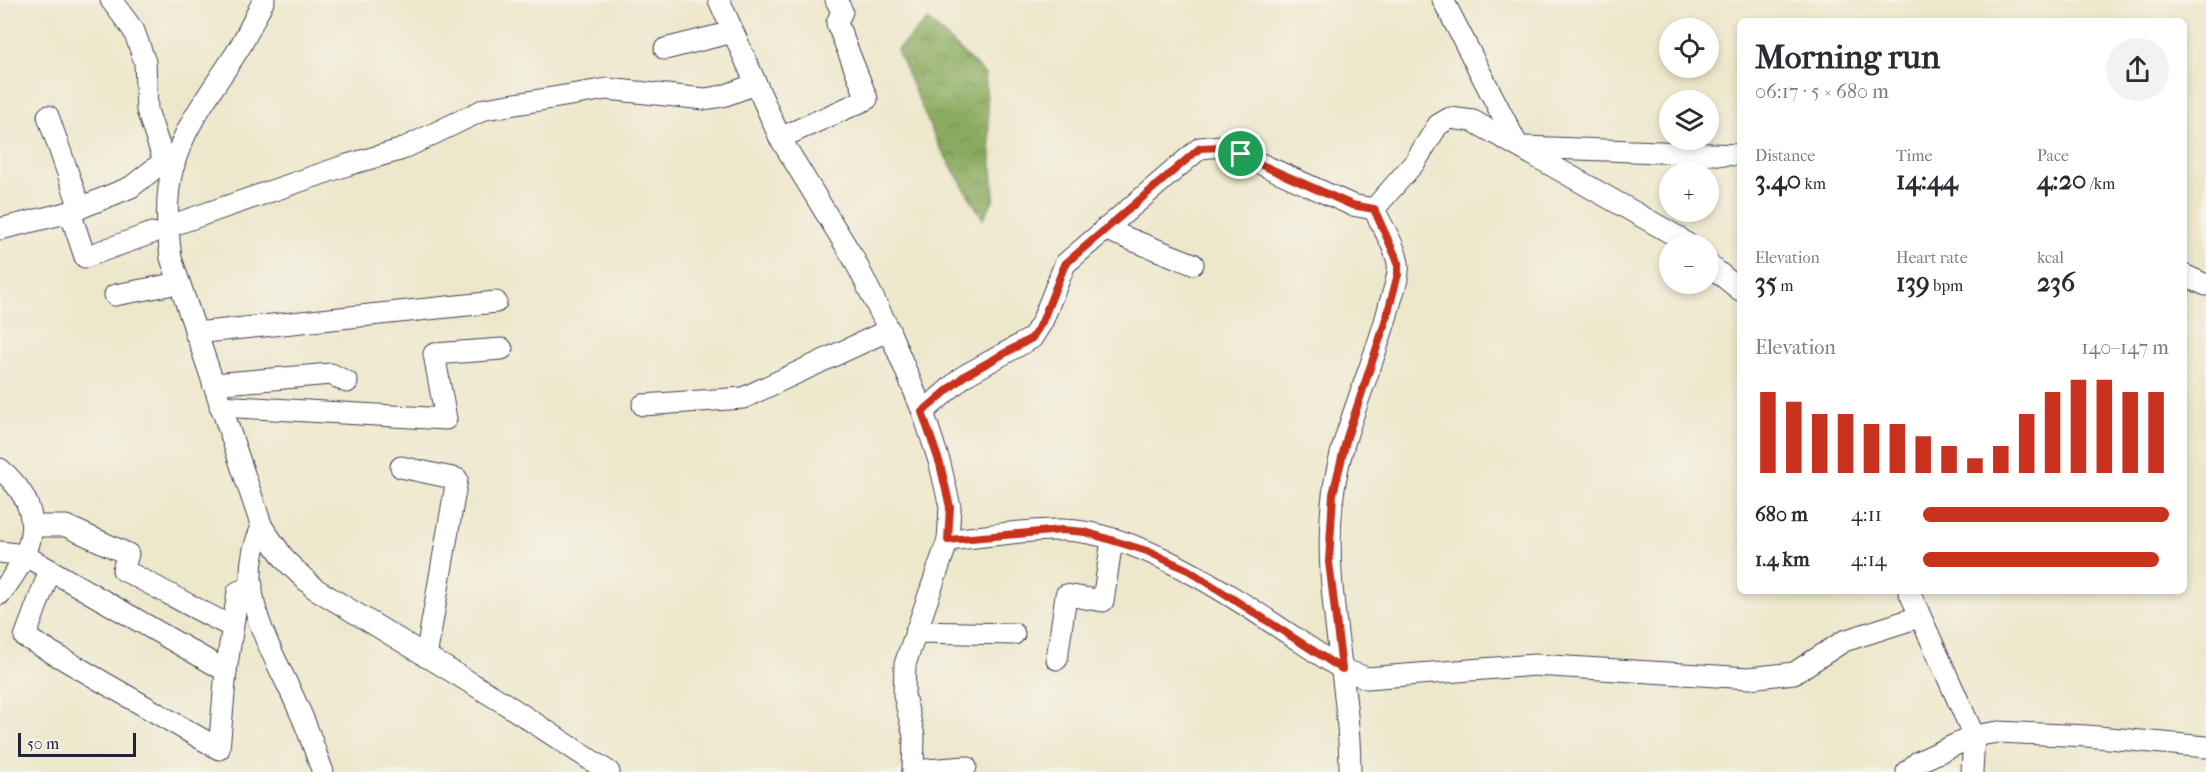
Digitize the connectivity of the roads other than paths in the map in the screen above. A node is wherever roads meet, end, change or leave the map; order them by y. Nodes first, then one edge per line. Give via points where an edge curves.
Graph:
1 (111, 0) edge
2 (264, 0) edge
3 (719, 0) edge
4 (836, 0) edge
5 (1443, 0) edge
6 (733, 33) junction
7 (665, 49) dead end
8 (756, 84) junction
9 (48, 116) dead end
10 (780, 138) junction
11 (1518, 147) junction
12 (1737, 155) edge
13 (169, 163) junction
14 (1374, 209) junction
15 (75, 210) junction
16 (0, 229) edge
17 (1104, 229) junction
18 (159, 230) junction
19 (1673, 234) edge
20 (1193, 264) dead end
21 (1719, 273) edge
22 (2187, 276) edge
23 (179, 283) junction
24 (2206, 285) edge
25 (1737, 288) edge
26 (115, 295) dead end
27 (496, 302) dead end
28 (889, 330) junction
29 (195, 333) junction
30 (502, 349) dead end
31 (346, 382) dead end
32 (213, 384) junction
33 (643, 405) dead end
34 (220, 406) junction
35 (922, 412) junction
36 (401, 467) dead end
37 (0, 469) edge
38 (33, 526) junction
39 (262, 527) junction
40 (948, 540) junction
41 (1112, 540) junction
42 (0, 552) edge
43 (24, 555) junction
44 (50, 570) junction
45 (252, 586) junction
46 (0, 594) edge
47 (1910, 594) edge
48 (1918, 617) junction
49 (231, 626) junction
50 (916, 632) junction
51 (1014, 634) dead end
52 (426, 657) junction
53 (1057, 659) dead end
54 (1342, 669) junction
55 (226, 671) junction
56 (1974, 736) junction
57 (2206, 747) edge
58 (966, 767) dead end
59 (913, 771) edge
60 (323, 772) edge
61 (609, 772) edge
62 (1350, 772) edge
63 (1907, 772) edge
64 (1972, 772) edge

1 - 13 street via 134,31 145,62 147,110
2 - 13 street
3 - 6 street
4 - 10 street via 842,11 837,24 867,99
5 - 11 street
6 - 7 street
6 - 8 street
8 - 10 street
8 - 18 street via 705,99 607,89 485,109 400,150
9 - 15 street
10 - 28 street via 854,260
11 - 12 street
11 - 14 street via 1473,121 1450,118 1438,125 1415,162
11 - 19 street
13 - 15 street via 130,188
13 - 18 street via 168,195
14 - 17 street via 1352,205 1221,147 1200,148
14 - 54 street via 1398,262 1398,274 1333,494 1329,562
15 - 16 street
15 - 18 street via 86,257
17 - 20 street
17 - 35 street via 1065,264 1032,338 964,376
18 - 23 street
21 - 25 street
22 - 24 street
23 - 26 street
23 - 29 street
27 - 29 street
28 - 33 street via 743,398
28 - 35 street
29 - 32 street
30 - 34 street via 434,354 446,419
31 - 32 street via 331,374
32 - 34 street
34 - 39 street
35 - 40 street via 950,507
36 - 52 street via 457,479
37 - 38 street via 16,482 29,504
38 - 43 street
38 - 49 street via 66,526 128,554 123,570
39 - 45 street via 252,548
39 - 52 street via 286,561 314,588
40 - 41 street via 1062,530
40 - 50 street
41 - 53 street via 1103,602 1066,595
41 - 54 street via 1188,570
42 - 43 street
43 - 44 street
43 - 46 street
44 - 55 street
44 - 55 street via 25,637 219,749
45 - 49 street via 238,592
45 - 60 street via 259,625 300,711
47 - 48 street
48 - 54 street via 1844,641 1794,673 1749,678 1535,665 1367,678
48 - 56 street
49 - 55 street
50 - 51 street
50 - 59 street via 904,664 914,736
52 - 61 street
54 - 62 street
56 - 57 street via 2009,732
56 - 63 street via 1918,762
56 - 64 street
58 - 59 street

